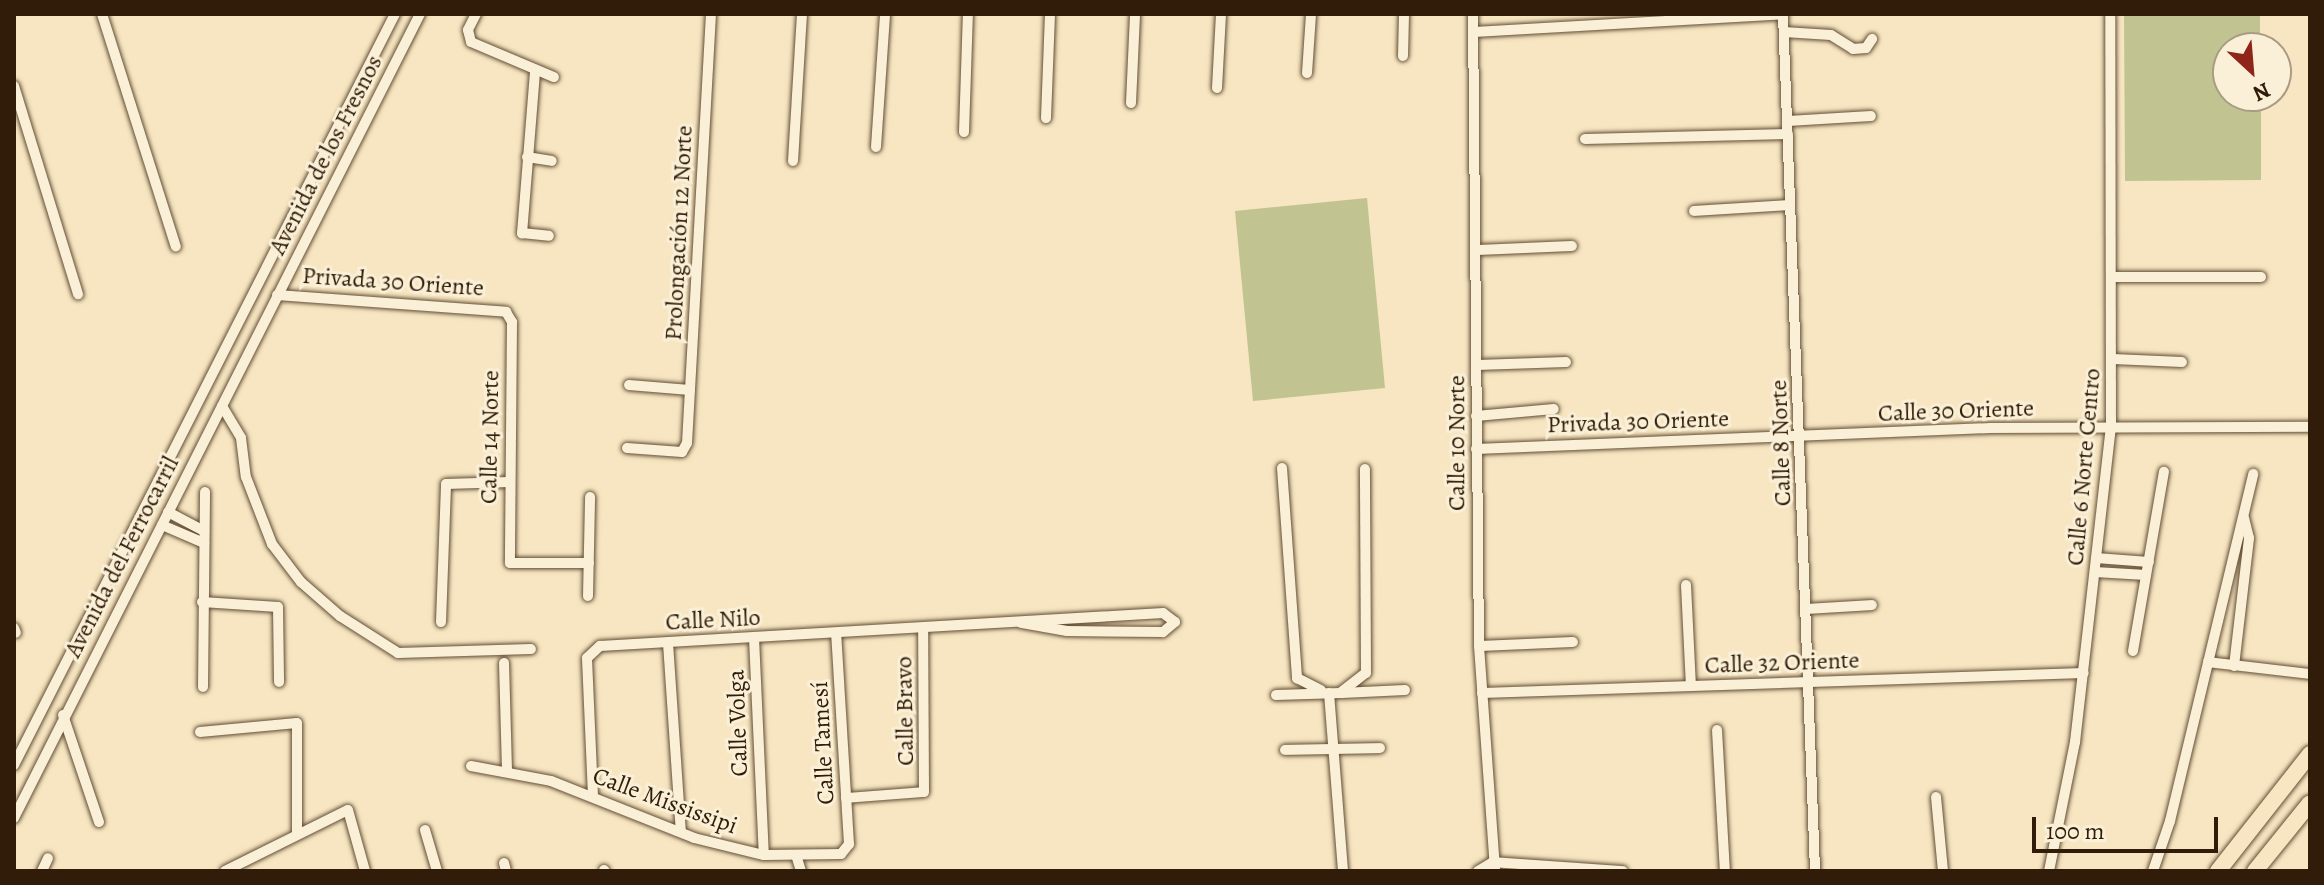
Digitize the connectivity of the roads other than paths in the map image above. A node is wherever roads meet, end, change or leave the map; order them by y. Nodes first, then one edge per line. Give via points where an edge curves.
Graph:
1 (102, 14) edge
2 (395, 14) edge
3 (420, 14) edge
4 (476, 14) edge
5 (711, 14) edge
6 (802, 14) edge
7 (885, 14) edge
8 (968, 14) edge
9 (1050, 14) edge
10 (1135, 14) edge
11 (1221, 14) edge
12 (1311, 14) edge
13 (1404, 14) edge
14 (1783, 14) edge
15 (2110, 14) edge
16 (1471, 15) edge
17 (1474, 32) junction
18 (1784, 32) junction
19 (1872, 39) dead end
20 (1403, 56) dead end
21 (535, 72) junction
22 (1307, 73) dead end
23 (554, 77) dead end
24 (14, 86) edge
25 (1217, 88) dead end
26 (1131, 103) dead end
27 (1871, 116) dead end
28 (1046, 118) dead end
29 (1788, 121) junction
30 (964, 132) dead end
31 (1788, 134) junction
32 (1585, 139) dead end
33 (876, 147) dead end
34 (527, 157) junction
35 (552, 161) dead end
36 (793, 161) dead end
37 (1789, 205) junction
38 (1694, 211) dead end
39 (549, 236) dead end
40 (1572, 246) dead end
41 (176, 247) dead end
42 (1477, 250) junction
43 (2112, 277) junction
44 (2261, 277) dead end
45 (78, 294) dead end
46 (277, 295) junction
47 (506, 312) joint
48 (268, 315) joint
49 (2113, 359) junction
50 (1566, 362) dead end
51 (2182, 362) dead end
52 (1477, 365) junction
53 (629, 385) dead end
54 (690, 390) junction
55 (222, 406) junction
56 (1554, 409) dead end
57 (1476, 416) junction
58 (2310, 427) edge
59 (2111, 428) junction
60 (1801, 436) junction
61 (627, 448) dead end
62 (1476, 449) junction
63 (1282, 468) dead end
64 (1365, 469) dead end
65 (2164, 472) dead end
66 (2253, 474) dead end
67 (509, 482) junction
68 (205, 492) dead end
69 (590, 497) dead end
70 (168, 512) junction
71 (2244, 518) junction
72 (162, 525) junction
73 (204, 531) junction
74 (204, 543) junction
75 (2096, 558) junction
76 (2149, 562) junction
77 (589, 563) junction
78 (2095, 572) junction
79 (2146, 575) junction
80 (2226, 577) junction
81 (2243, 581) junction
82 (1686, 585) dead end
83 (588, 596) dead end
84 (202, 602) junction
85 (1872, 605) dead end
86 (1807, 609) junction
87 (441, 622) dead end
88 (1021, 623) junction
89 (923, 628) junction
90 (836, 633) junction
91 (754, 638) junction
92 (1573, 642) dead end
93 (668, 643) junction
94 (1479, 646) junction
95 (531, 649) dead end
96 (2133, 651) dead end
97 (2208, 662) junction
98 (504, 663) dead end
99 (2234, 666) junction
100 (2084, 673) junction
101 (2310, 674) edge
102 (279, 682) dead end
103 (1808, 683) junction
104 (1691, 686) junction
105 (203, 687) dead end
106 (1405, 690) dead end
107 (1335, 693) junction
108 (1482, 693) junction
109 (1276, 695) dead end
110 (63, 715) junction
111 (1717, 730) dead end
112 (200, 732) dead end
113 (1380, 748) dead end
114 (1285, 750) dead end
115 (1334, 750) junction
116 (2310, 754) edge
117 (14, 765) edge
118 (471, 766) dead end
119 (507, 770) junction
120 (593, 796) junction
121 (1936, 797) dead end
122 (846, 798) junction
123 (2310, 803) edge
124 (14, 818) edge
125 (99, 822) dead end
126 (425, 830) dead end
127 (681, 832) junction
128 (297, 834) junction
129 (846, 849) joint
130 (764, 855) junction
131 (813, 857) junction
132 (48, 858) dead end
133 (797, 858) junction
134 (1494, 866) edge
135 (42, 871) edge
136 (225, 871) edge
137 (365, 871) edge
138 (437, 871) edge
139 (801, 871) edge
140 (817, 871) edge
141 (1343, 871) edge
142 (1478, 871) edge
143 (1623, 871) edge
144 (1725, 871) edge
145 (1815, 871) edge
146 (1943, 871) edge
147 (2049, 871) edge
148 (2153, 871) edge
149 (2218, 871) edge
150 (2255, 871) edge

1 - 41 street
2 - 117 street
3 - 46 street, Avenida de los Fresnos
4 - 21 street via 467,37
5 - 54 street, Prolongación 12 Norte
6 - 36 street
7 - 33 street
8 - 30 street
9 - 28 street
10 - 26 street
11 - 25 street
12 - 22 street
13 - 20 street
14 - 17 street
14 - 18 street, Calle 8 Norte
15 - 43 street, Calle 6 Norte Centro
16 - 17 street, Calle 10 Norte
17 - 42 street, Calle 10 Norte
18 - 19 street via 1831,35 1853,49 1866,48
18 - 29 street, Calle 8 Norte
21 - 23 street
21 - 34 street
24 - 45 street
27 - 29 street
29 - 31 street, Calle 8 Norte
31 - 32 street
31 - 37 street, Calle 8 Norte
34 - 35 street
34 - 39 street via 522,233
37 - 38 street
37 - 60 street, Calle 8 Norte
40 - 42 street
42 - 52 street, Calle 10 Norte
43 - 44 street
43 - 49 street, Calle 6 Norte Centro
46 - 47 street, Privada 30 Oriente
46 - 48 street, Avenida de los Fresnos
47 - 67 street, Calle 14 Norte via 512,322
48 - 55 street, Avenida del Ferrocarril
49 - 51 street
49 - 59 street, Calle 6 Norte Centro
50 - 52 street
52 - 57 street, Calle 10 Norte
53 - 54 street
54 - 61 street, Prolongación 12 Norte via 682,452
55 - 70 street, Avenida del Ferrocarril
55 - 95 street via 238,429 246,477 272,544 301,582 340,616 398,653
56 - 57 street
57 - 62 street, Calle 10 Norte
58 - 59 street
59 - 60 street, Calle 30 Oriente
59 - 75 street, Calle 6 Norte Centro
60 - 62 street, Privada 30 Oriente
60 - 86 street, Calle 8 Norte
62 - 94 street, Calle 10 Norte
63 - 107 street via 1297,678
64 - 107 street via 1366,673
65 - 76 street
66 - 71 street
67 - 77 street, Calle 14 Norte via 510,563
67 - 87 street via 446,484
68 - 73 street
69 - 77 street
70 - 72 street, Avenida del Ferrocarril
70 - 73 street
71 - 80 street
71 - 81 street via 2249,538
72 - 74 street
72 - 110 street, Avenida del Ferrocarril
73 - 74 street
74 - 84 street
75 - 76 street
75 - 78 street, Calle 6 Norte Centro
76 - 79 street
77 - 83 street
78 - 79 street
78 - 100 street, Calle 6 Norte Centro
79 - 96 street
80 - 81 street
80 - 97 street
81 - 99 street
82 - 104 street
84 - 102 street via 278,607
84 - 105 street
85 - 86 street
86 - 103 street, Calle 8 Norte
88 - 88 street via 1067,631 1163,632 1175,622 1163,613
88 - 89 street, Calle Nilo
89 - 90 street, Calle Nilo
89 - 122 street, Calle Bravo via 924,792
90 - 91 street, Calle Nilo
90 - 122 street, Calle Tamesí
91 - 93 street, Calle Nilo
91 - 130 street, Calle Volga
92 - 94 street
93 - 120 street, Calle Nilo via 600,646 587,658
93 - 127 street
94 - 108 street, Calle 10 Norte
97 - 99 street
97 - 148 street
98 - 119 street
99 - 101 street
100 - 103 street, Calle 32 Oriente
100 - 147 street, Calle 6 Norte Centro
103 - 104 street, Calle 32 Oriente
103 - 145 street, Calle 8 Norte
104 - 108 street, Calle 32 Oriente
106 - 107 street
107 - 109 street
107 - 115 street
108 - 134 street, Calle 10 Norte
110 - 124 street, Avenida del Ferrocarril
110 - 125 street
111 - 144 street
112 - 128 street via 297,723
113 - 115 street
114 - 115 street
115 - 141 street
116 - 149 main road
118 - 119 street, Calle Mississipi
119 - 120 street, Calle Mississipi
120 - 127 street, Calle Mississipi
121 - 146 street
122 - 129 street, Calle Tamesí
123 - 150 main road
126 - 138 street
127 - 130 street, Calle Mississipi
128 - 136 street
128 - 137 street via 348,810
129 - 131 street, Calle Mississipi
130 - 133 street, Calle Mississipi
131 - 133 street, Calle Mississipi
131 - 140 street
132 - 135 street
133 - 139 street
134 - 142 street
134 - 143 street

